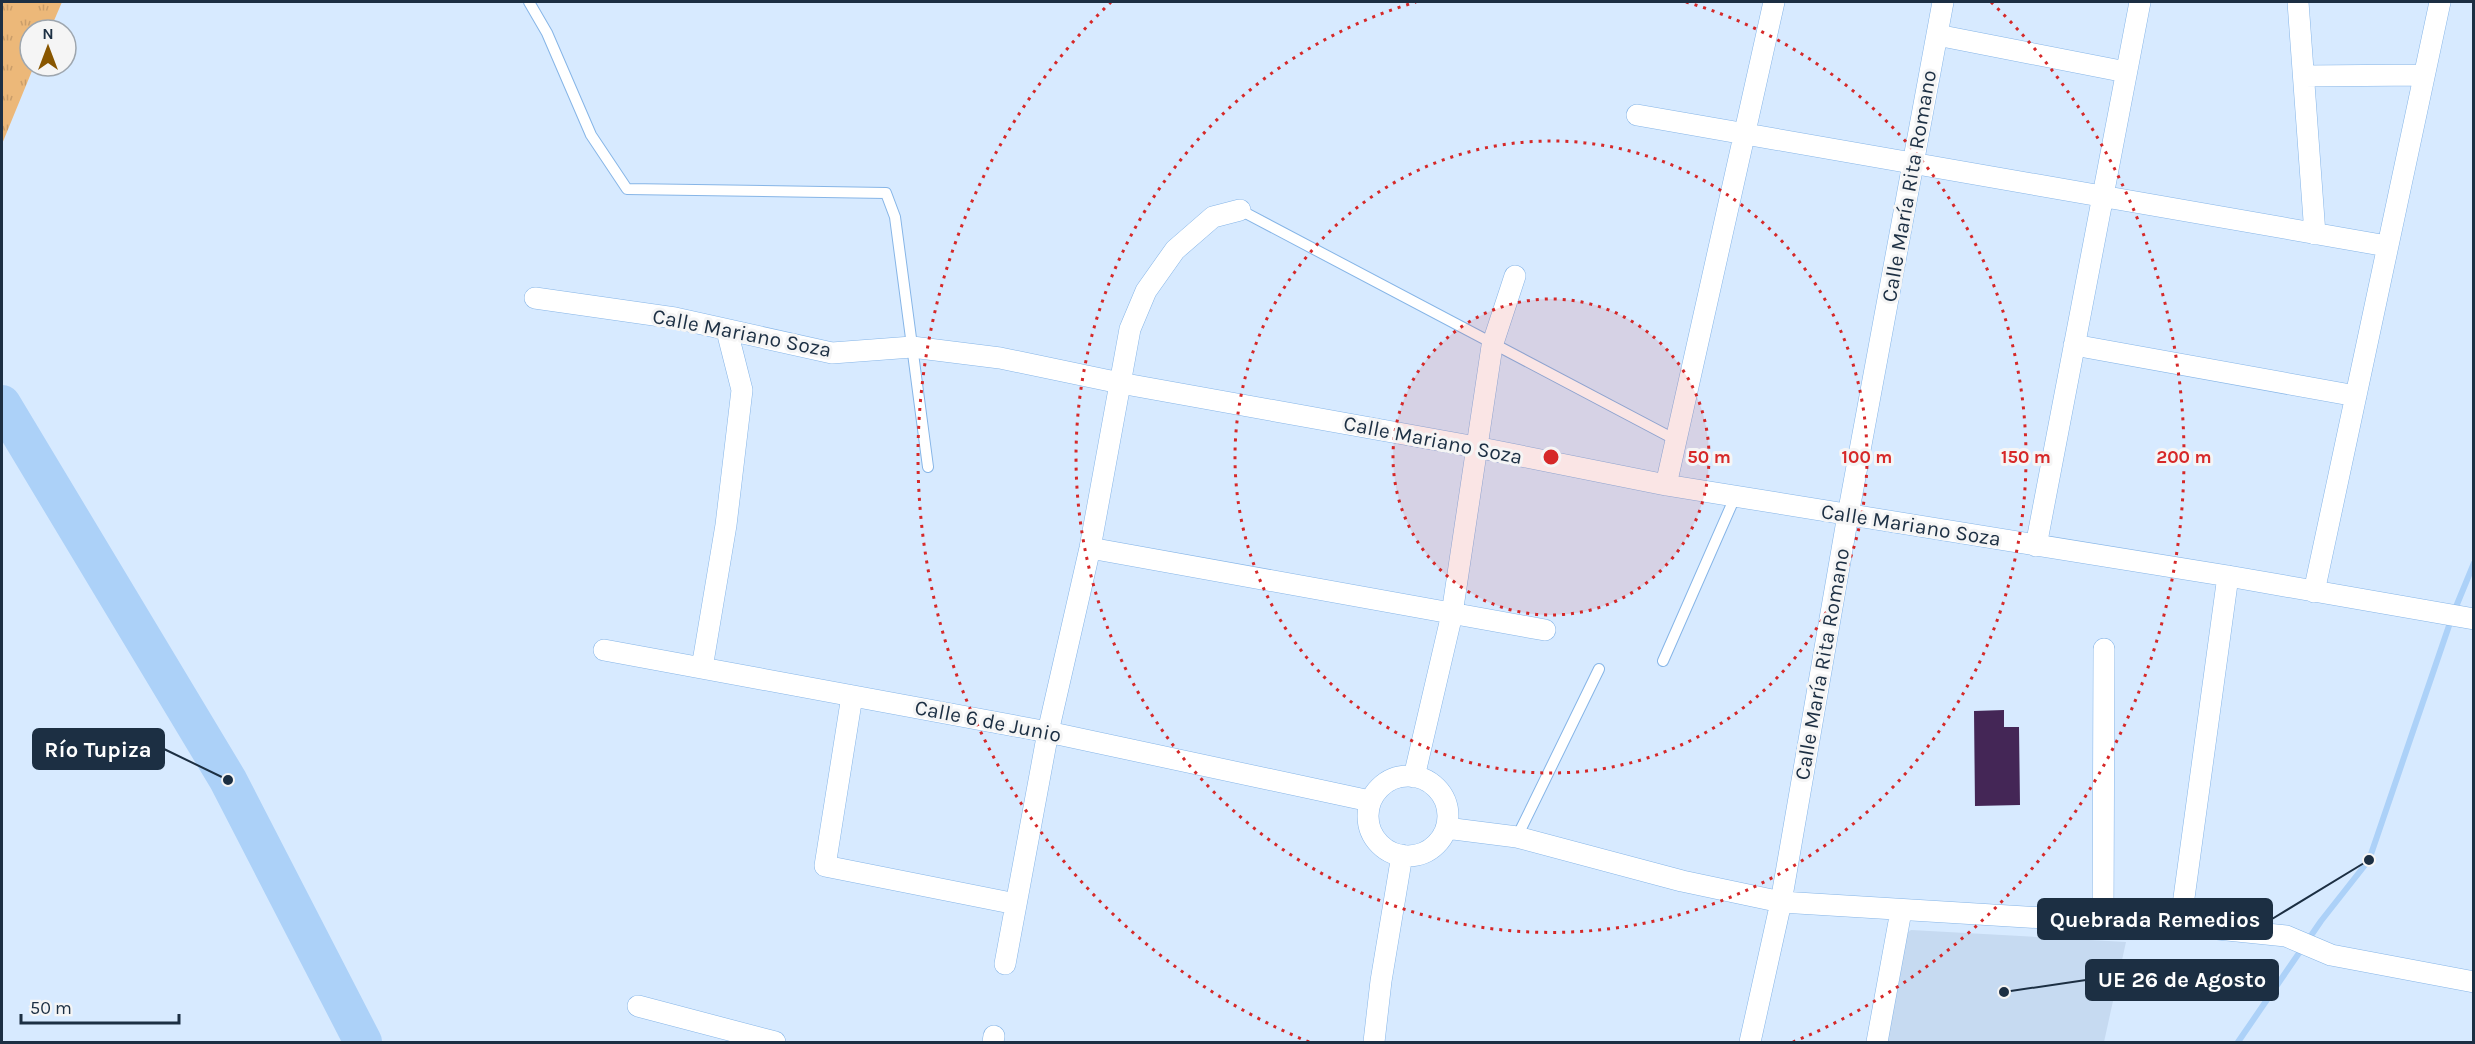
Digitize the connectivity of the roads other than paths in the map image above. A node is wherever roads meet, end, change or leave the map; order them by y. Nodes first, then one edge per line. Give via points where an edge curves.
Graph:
1 (529, 2) edge
2 (1774, 2) edge
3 (1943, 2) edge
4 (2140, 2) edge
5 (2298, 2) edge
6 (2440, 2) edge
7 (1937, 34) junction
8 (2126, 72) junction
9 (2304, 75) junction
10 (2424, 75) junction
11 (1637, 116) dead end
12 (1745, 133) junction
13 (1914, 164) junction
14 (2102, 197) junction
15 (1240, 210) joint
16 (2315, 234) junction
17 (2387, 246) junction
18 (1515, 276) dead end
19 (535, 298) dead end
20 (727, 331) junction
21 (1493, 343) junction
22 (2074, 345) junction
23 (912, 347) junction
24 (1120, 383) junction
25 (2356, 396) junction
26 (1676, 440) junction
27 (1476, 447) junction
28 (928, 467) dead end
29 (1666, 485) junction
30 (1735, 497) junction
31 (1848, 515) junction
32 (2036, 546) junction
33 (1090, 548) junction
34 (2228, 576) junction
35 (2314, 592) junction
36 (1452, 614) junction
37 (2474, 619) edge
38 (1545, 630) dead end
39 (2104, 649) dead end
40 (604, 650) dead end
41 (1663, 661) dead end
42 (702, 668) junction
43 (1599, 669) dead end
44 (852, 696) junction
45 (1048, 732) junction
46 (1414, 777) junction
47 (1370, 801) junction
48 (1446, 828) junction
49 (1517, 837) junction
50 (1402, 855) junction
51 (1781, 902) junction
52 (1016, 904) junction
53 (1901, 911) junction
54 (2103, 922) junction
55 (2180, 927) junction
56 (1005, 964) dead end
57 (2474, 982) edge
58 (638, 1006) dead end
59 (775, 1042) edge
60 (1374, 1042) edge
61 (1750, 1042) edge
62 (1877, 1042) edge

1 - 23 lane via 547,33 591,135 627,189 886,193 895,217
2 - 12 street
3 - 7 street, Calle María Rita Romano
4 - 8 street
5 - 9 street
6 - 10 street
7 - 8 street
7 - 13 street, Calle María Rita Romano
8 - 14 street
9 - 10 street
9 - 16 street
10 - 17 street
11 - 12 street
12 - 13 street
12 - 26 street
13 - 14 street
13 - 31 street, Calle María Rita Romano
14 - 16 street
14 - 22 street
15 - 21 lane
15 - 24 street via 1213,217 1175,250 1146,291 1130,329
16 - 17 street
17 - 25 street
18 - 21 street
19 - 20 street, Calle Mariano Soza via 675,318
20 - 23 street, Calle Mariano Soza via 832,353
20 - 42 street via 742,390 726,525
21 - 26 lane
21 - 27 street
22 - 25 street
22 - 32 street
23 - 24 street, Calle Mariano Soza via 1000,358
23 - 28 lane
24 - 27 street, Calle Mariano Soza
24 - 33 street
25 - 35 street
26 - 29 street
27 - 29 street, Calle Mariano Soza
27 - 36 street
29 - 30 street, Calle Mariano Soza
30 - 31 street, Calle Mariano Soza
30 - 41 lane
31 - 32 street, Calle Mariano Soza
31 - 51 street, Calle María Rita Romano
32 - 34 street, Calle Mariano Soza
33 - 36 street
33 - 45 street
34 - 35 street, Calle Mariano Soza
34 - 55 street
35 - 37 street, Calle Mariano Soza
36 - 38 street
36 - 46 street
39 - 54 street
40 - 42 street, Calle 6 de Junio
42 - 44 street, Calle 6 de Junio
43 - 49 lane
44 - 45 street, Calle 6 de Junio
44 - 52 street via 825,866
45 - 47 street, Calle 6 de Junio
45 - 52 street
46 - 47 street via 1387,782
46 - 48 street via 1427,781 1445,801
47 - 50 street via 1369,825 1373,836 1381,846
48 - 49 street
48 - 50 street via 1424,853
49 - 51 street via 1682,881
50 - 60 street
51 - 53 street
51 - 61 street, Calle María Rita Romano
52 - 56 street
53 - 54 street
53 - 62 street
54 - 55 street
55 - 57 street via 2286,936 2331,955
58 - 59 street

